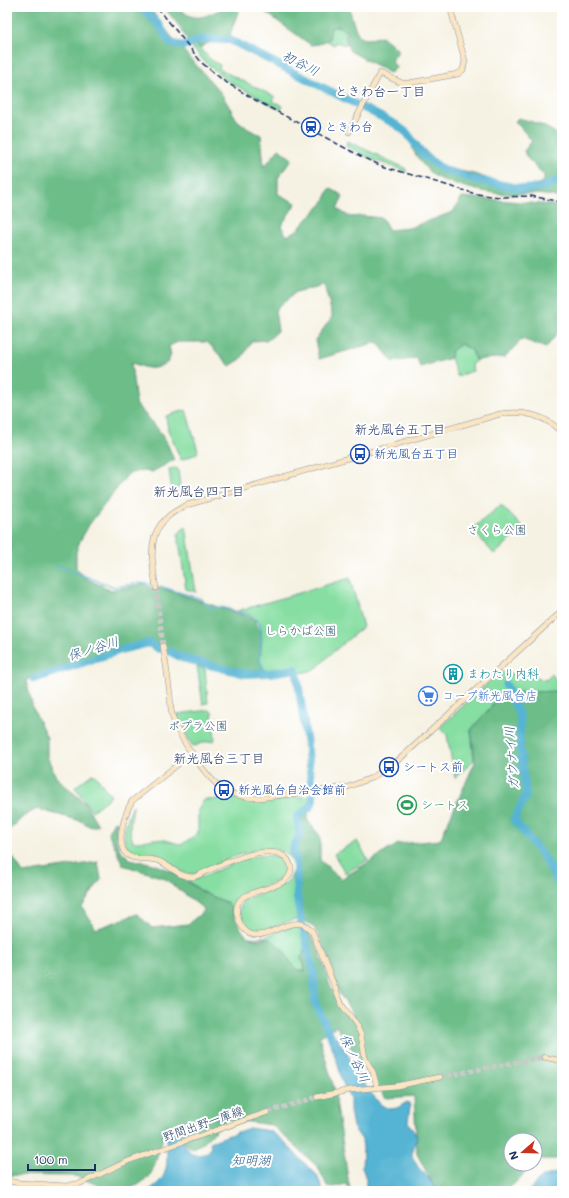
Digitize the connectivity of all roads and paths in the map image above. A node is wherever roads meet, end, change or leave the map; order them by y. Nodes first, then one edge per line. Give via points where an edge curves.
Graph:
1 (450, 7) edge
2 (349, 132) dead end
3 (562, 433) edge
4 (156, 588) tunnel mouth
5 (562, 611) edge
6 (163, 646) tunnel mouth
7 (192, 753) junction
8 (544, 1057) tunnel mouth
9 (562, 1061) edge
10 (440, 1077) tunnel mouth
11 (377, 1087) junction
12 (318, 1097) tunnel mouth
13 (268, 1112) tunnel mouth
14 (7, 1181) edge

1 - 2 street via 465,61 461,73 409,84 380,73
3 - 4 street via 550,422 530,414 500,414 187,505 174,511 163,521 153,540 151,555
5 - 7 street via 402,756 371,778 348,786 247,798 235,795 220,786
6 - 7 street via 172,713 183,741
7 - 11 street via 132,801 122,826 124,850 131,857 161,862 188,878 258,852 279,853 287,859 291,872 287,878 238,901 237,916 242,927 254,935 263,935 293,924 303,924 312,932 342,1005 361,1035 365,1058 373,1072
8 - 9 street
10 - 11 street
11 - 12 street
13 - 14 street, 野間出野一庫線 via 128,1161 81,1183 66,1186

